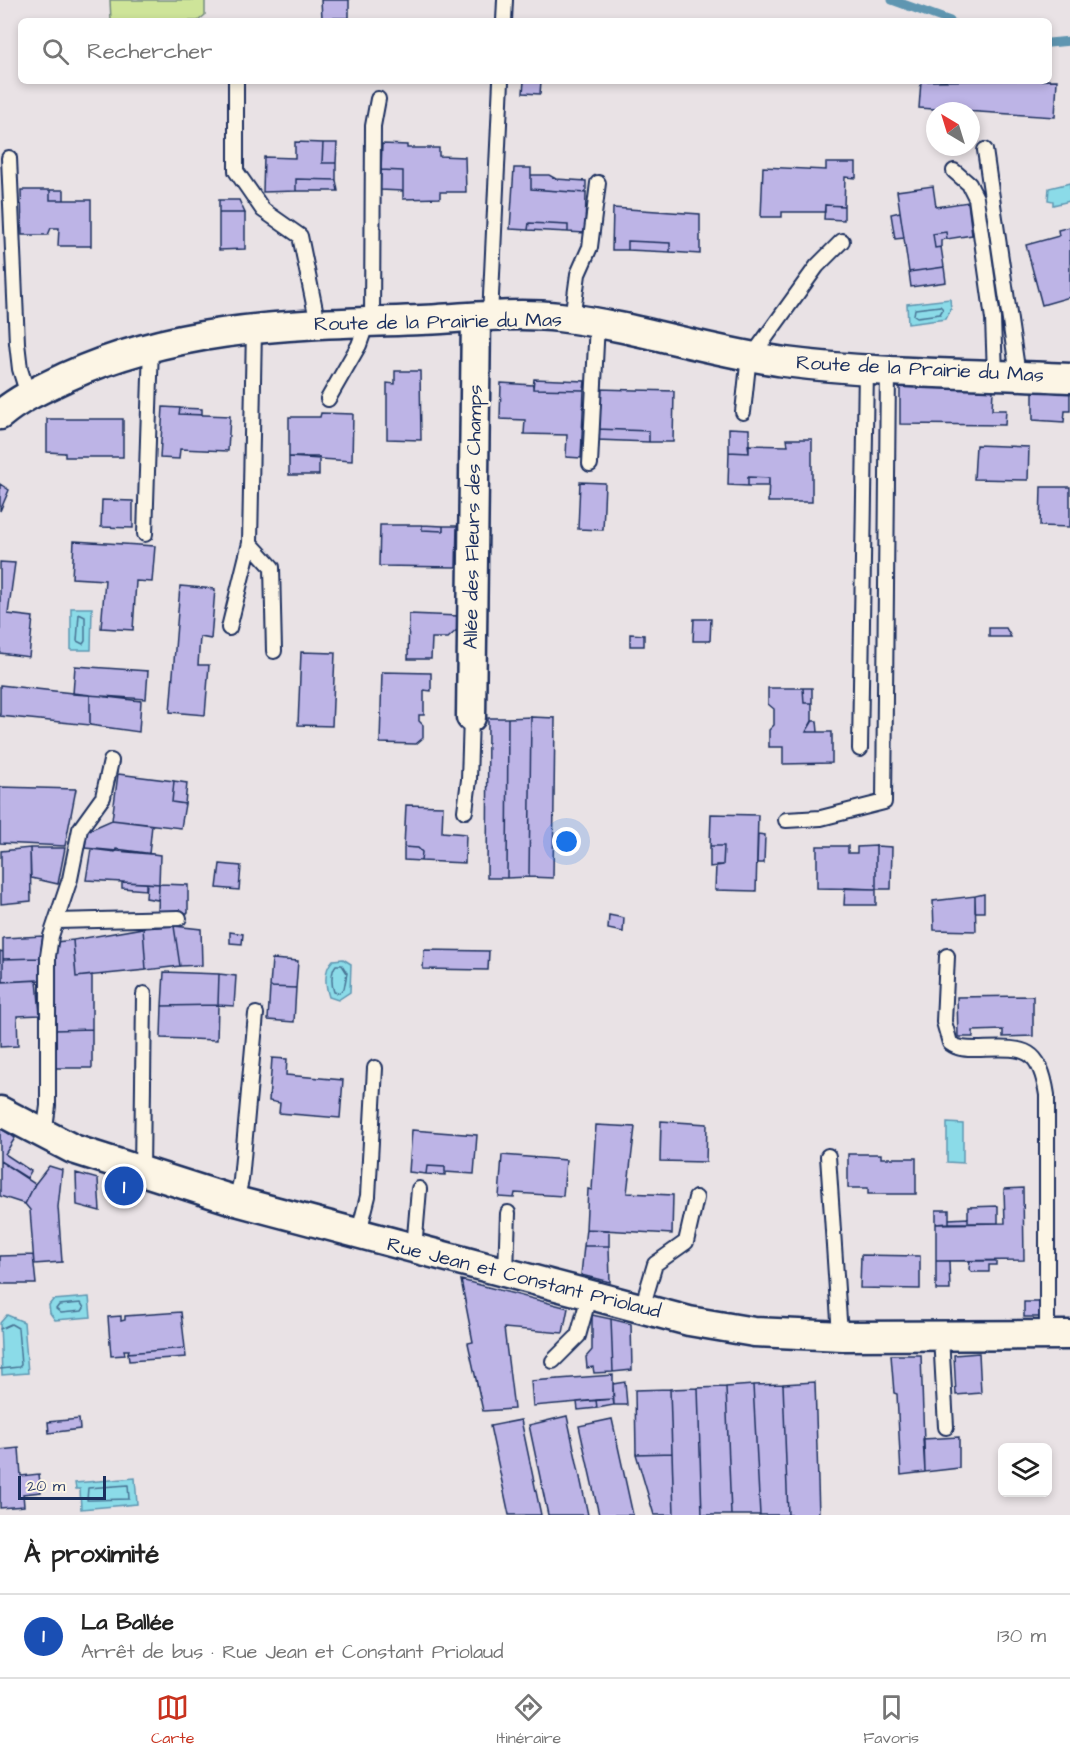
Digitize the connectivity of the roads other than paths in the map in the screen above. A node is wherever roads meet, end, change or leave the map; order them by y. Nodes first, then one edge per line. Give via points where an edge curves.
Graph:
1 (505, 0) edge
2 (504, 18) edge
3 (236, 84) edge
4 (501, 84) edge
5 (378, 99) dead end
6 (985, 150) dead end
7 (9, 158) dead end
8 (954, 171) dead end
9 (598, 183) dead end
10 (842, 241) dead end
11 (483, 317) junction
12 (585, 321) junction
13 (370, 322) junction
14 (318, 324) junction
15 (254, 328) junction
16 (151, 346) junction
17 (751, 355) junction
18 (877, 369) junction
19 (1007, 375) junction
20 (1070, 378) edge
21 (28, 395) junction
22 (328, 399) dead end
23 (742, 412) dead end
24 (0, 415) edge
25 (590, 464) dead end
26 (145, 534) dead end
27 (250, 543) junction
28 (229, 628) dead end
29 (274, 651) dead end
30 (471, 717) joint
31 (860, 749) dead end
32 (111, 761) dead end
33 (465, 811) dead end
34 (786, 819) dead end
35 (179, 918) dead end
36 (57, 921) junction
37 (947, 956) dead end
38 (144, 994) dead end
39 (256, 1014) dead end
40 (375, 1068) dead end
41 (0, 1111) edge
42 (44, 1135) junction
43 (828, 1156) dead end
44 (142, 1173) junction
45 (419, 1189) dead end
46 (696, 1198) dead end
47 (236, 1201) junction
48 (508, 1213) dead end
49 (358, 1236) junction
50 (414, 1250) junction
51 (506, 1272) junction
52 (590, 1293) junction
53 (642, 1308) junction
54 (1059, 1335) edge
55 (843, 1336) junction
56 (941, 1336) junction
57 (553, 1361) dead end
58 (946, 1427) dead end

1 - 2 lane
3 - 14 lane via 236,171 263,210 300,236
4 - 11 lane, Allée des Fleurs des Champs
5 - 13 lane via 374,126
6 - 19 lane
7 - 21 lane via 17,343
8 - 19 lane via 969,184 976,198 993,319
9 - 12 lane via 590,247 578,274
10 - 17 lane via 817,266
11 - 12 street, Route de la Prairie du Mas via 555,316
11 - 13 street, Route de la Prairie du Mas
11 - 30 street, Allée des Fleurs des Champs
12 - 17 street, Route de la Prairie du Mas
12 - 25 lane
13 - 14 street, Route de la Prairie du Mas
13 - 22 lane
14 - 15 street, Route de la Prairie du Mas
15 - 16 street, Route de la Prairie du Mas via 213,332
15 - 27 lane
16 - 21 street, Route de la Prairie du Mas via 91,366
16 - 26 lane
17 - 18 street, Route de la Prairie du Mas
17 - 23 lane
18 - 19 street, Route de la Prairie du Mas
18 - 31 lane
18 - 34 lane via 884,802 821,818
19 - 20 street, Route de la Prairie du Mas
21 - 24 street, Route de la Prairie du Mas
27 - 28 lane
27 - 29 lane via 272,567
30 - 33 lane
32 - 36 lane via 103,796 80,829
35 - 36 lane
36 - 42 lane via 48,956 48,1106
37 - 54 lane via 944,1022 950,1043 965,1049 1023,1050 1036,1058 1043,1071
38 - 44 lane
39 - 47 lane
40 - 49 lane via 368,1196
41 - 42 street, Rue Jean et Constant Priolaud
42 - 44 street, Rue Jean et Constant Priolaud
43 - 55 lane via 838,1320
44 - 47 street, Rue Jean et Constant Priolaud
45 - 50 lane
46 - 53 lane via 686,1242 655,1264
47 - 49 street, Rue Jean et Constant Priolaud
48 - 51 lane
49 - 50 street, Rue Jean et Constant Priolaud
50 - 51 street, Rue Jean et Constant Priolaud
51 - 52 street, Rue Jean et Constant Priolaud
52 - 53 street, Rue Jean et Constant Priolaud
52 - 57 lane via 578,1336
53 - 55 street, Rue Jean et Constant Priolaud via 754,1332
54 - 56 street, Rue Jean et Constant Priolaud
55 - 56 street, Rue Jean et Constant Priolaud
56 - 58 lane

